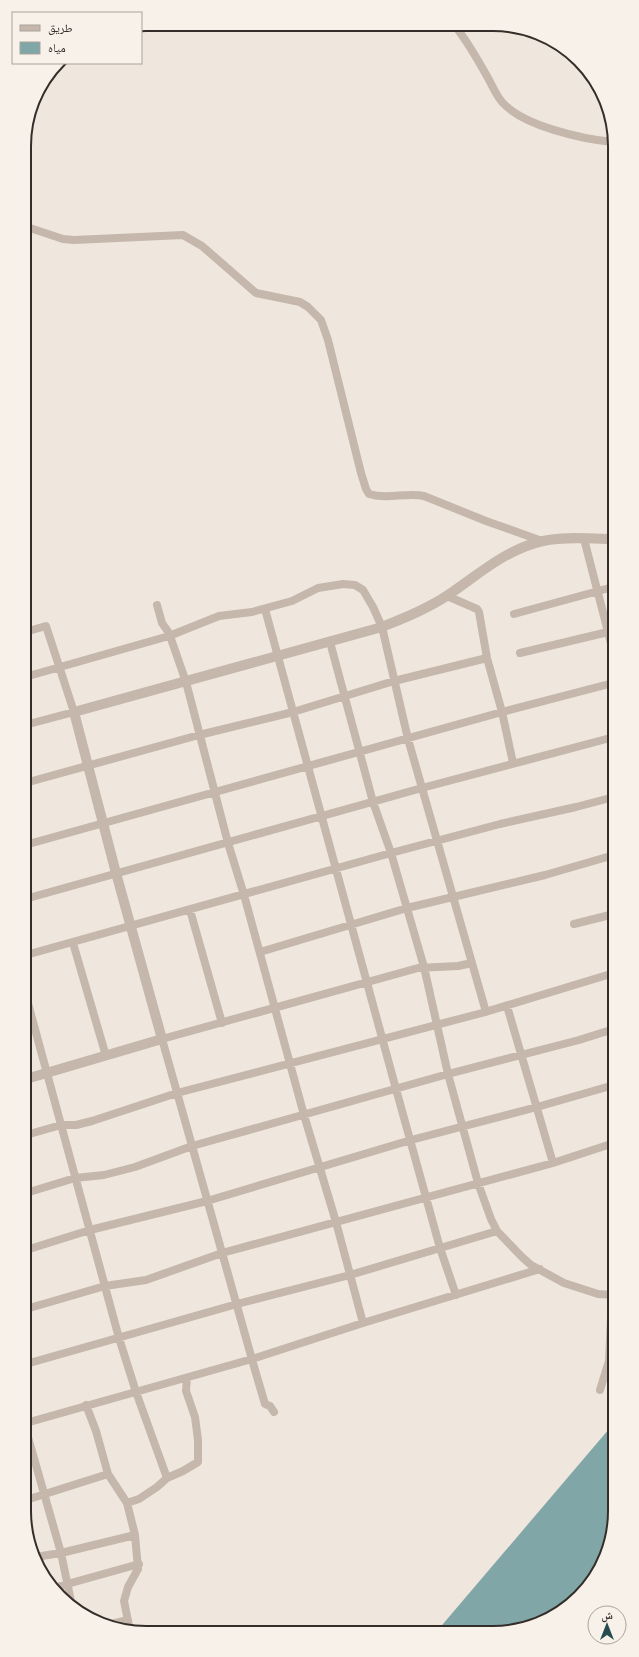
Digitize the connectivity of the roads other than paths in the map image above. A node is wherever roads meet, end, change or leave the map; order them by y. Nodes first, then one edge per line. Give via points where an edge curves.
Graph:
1 (458, 31) edge
2 (608, 141) edge
3 (31, 229) edge
4 (584, 539) junction
5 (608, 539) edge
6 (542, 541) junction
7 (608, 588) edge
8 (597, 591) junction
9 (447, 596) junction
10 (157, 605) dead end
11 (265, 609) junction
12 (514, 614) dead end
13 (382, 628) junction
14 (31, 630) edge
15 (608, 632) joint
16 (169, 636) junction
17 (330, 642) junction
18 (520, 653) dead end
19 (278, 657) junction
20 (487, 658) junction
21 (60, 668) junction
22 (31, 675) edge
23 (394, 681) junction
24 (186, 682) junction
25 (608, 685) edge
26 (345, 696) junction
27 (74, 712) junction
28 (293, 712) junction
29 (502, 712) junction
30 (31, 723) edge
31 (199, 735) junction
32 (608, 738) edge
33 (408, 739) junction
34 (360, 752) junction
35 (513, 763) junction
36 (88, 765) junction
37 (308, 766) junction
38 (31, 781) edge
39 (422, 788) junction
40 (215, 793) junction
41 (608, 799) edge
42 (373, 802) junction
43 (321, 817) junction
44 (104, 823) junction
45 (438, 842) junction
46 (31, 843) edge
47 (228, 843) junction
48 (391, 853) junction
49 (608, 857) edge
50 (336, 870) junction
51 (116, 873) junction
52 (244, 895) junction
53 (454, 896) junction
54 (31, 897) edge
55 (407, 908) junction
56 (190, 910) junction
57 (608, 916) edge
58 (574, 924) dead end
59 (352, 925) junction
60 (131, 926) junction
61 (72, 943) junction
62 (260, 952) junction
63 (31, 954) edge
64 (472, 963) junction
65 (424, 968) junction
66 (608, 975) edge
67 (367, 982) junction
68 (507, 1006) junction
69 (276, 1008) junction
70 (486, 1012) junction
71 (31, 1014) edge
72 (222, 1023) junction
73 (436, 1025) junction
74 (608, 1031) edge
75 (383, 1038) junction
76 (162, 1040) junction
77 (521, 1054) junction
78 (106, 1056) junction
79 (291, 1063) junction
80 (47, 1073) junction
81 (448, 1074) junction
82 (31, 1078) edge
83 (608, 1087) edge
84 (396, 1089) junction
85 (177, 1093) junction
86 (537, 1107) junction
87 (304, 1115) junction
88 (61, 1125) junction
89 (463, 1126) junction
90 (31, 1134) edge
91 (411, 1140) junction
92 (192, 1146) junction
93 (608, 1146) edge
94 (553, 1163) junction
95 (319, 1167) junction
96 (75, 1178) junction
97 (478, 1183) junction
98 (31, 1191) edge
99 (426, 1197) junction
100 (207, 1201) junction
101 (336, 1222) junction
102 (90, 1230) junction
103 (497, 1231) junction
104 (31, 1248) edge
105 (440, 1248) junction
106 (222, 1253) junction
107 (540, 1269) junction
108 (350, 1275) junction
109 (105, 1286) junction
110 (456, 1295) junction
111 (608, 1295) edge
112 (237, 1304) junction
113 (31, 1308) edge
114 (364, 1323) junction
115 (119, 1338) junction
116 (252, 1359) junction
117 (31, 1363) edge
118 (608, 1364) edge
119 (187, 1378) junction
120 (600, 1390) dead end
121 (136, 1392) junction
122 (86, 1405) junction
123 (274, 1412) dead end
124 (31, 1422) edge
125 (31, 1448) edge
126 (108, 1474) junction
127 (166, 1478) junction
128 (44, 1496) junction
129 (31, 1499) edge
130 (127, 1503) junction
131 (135, 1535) junction
132 (61, 1553) junction
133 (41, 1556) edge
134 (139, 1564) junction
135 (66, 1585) junction
136 (60, 1586) edge
137 (69, 1596) edge
138 (128, 1620) junction
139 (118, 1622) edge
140 (129, 1625) edge

1 - 2 street via 478,59 501,102 511,110 527,120 564,133
3 - 6 street via 63,240 183,234 202,246 256,293 300,302 321,320 361,473 369,494 417,494
4 - 5 street
4 - 6 street
4 - 8 street
6 - 9 street via 515,550
7 - 8 street
8 - 12 street
8 - 15 street
9 - 13 street
9 - 20 street via 477,609
10 - 16 street
11 - 13 street via 292,601 318,588 355,585 363,590
11 - 16 street via 219,616
11 - 19 street
13 - 17 street
13 - 23 street
14 - 21 street via 46,626
15 - 18 street
16 - 21 street
16 - 24 street
17 - 19 street
17 - 26 street
19 - 24 street
19 - 28 street
20 - 23 street
20 - 29 street
21 - 22 street
21 - 27 street
23 - 26 street
23 - 33 street
24 - 27 street
24 - 31 street
25 - 29 street
26 - 28 street
26 - 34 street
27 - 30 street
27 - 36 street
28 - 31 street
28 - 37 street
29 - 33 street
29 - 35 street
31 - 36 street
31 - 40 street
32 - 35 street
33 - 34 street
33 - 39 street
34 - 37 street
34 - 42 street
35 - 39 street
36 - 38 street
36 - 44 street
37 - 40 street
37 - 43 street
39 - 42 street
39 - 45 street
40 - 44 street
40 - 47 street
41 - 45 street via 500,824
42 - 43 street
42 - 48 street
43 - 47 street
43 - 50 street
44 - 46 street
44 - 51 street
45 - 48 street
45 - 53 street
47 - 51 street
47 - 52 street
48 - 50 street
48 - 55 street
49 - 53 street via 545,875
50 - 52 street
50 - 59 street
51 - 54 street
51 - 60 street
52 - 56 street
52 - 62 street
53 - 55 street
53 - 64 street
55 - 59 street
55 - 65 street
56 - 60 street
56 - 72 street
57 - 58 street
59 - 62 street
59 - 67 street
60 - 61 street
60 - 76 street
61 - 63 street
61 - 78 street
62 - 69 street
64 - 65 street
64 - 70 street
65 - 67 street
65 - 73 street
66 - 68 street
67 - 69 street
67 - 75 street
68 - 70 street
68 - 77 street
69 - 72 street
69 - 79 street
70 - 73 street
71 - 80 street
72 - 76 street
73 - 75 street
73 - 81 street
74 - 77 street
75 - 79 street
75 - 84 street
76 - 78 street
76 - 85 street
77 - 81 street
77 - 86 street
78 - 80 street
79 - 85 street
79 - 87 street
80 - 82 street
80 - 88 street
81 - 84 street
81 - 89 street
83 - 86 street
84 - 87 street
84 - 91 street
85 - 88 street via 92,1121
85 - 92 street
86 - 89 street
86 - 94 street
87 - 92 street
87 - 95 street
88 - 90 street
88 - 96 street
89 - 91 street
89 - 97 street
91 - 95 street
91 - 99 street
92 - 96 street via 127,1169
92 - 100 street
93 - 94 street
94 - 97 street
95 - 100 street
95 - 101 street
96 - 98 street
96 - 102 street
97 - 99 street
97 - 103 street
99 - 101 street
99 - 105 street
100 - 102 street
100 - 106 street
101 - 106 street
101 - 108 street
102 - 104 street
102 - 109 street
103 - 105 street
103 - 107 street via 522,1257
105 - 108 street
105 - 110 street
106 - 109 street via 146,1280
106 - 112 street
107 - 110 street
107 - 111 street via 564,1283
108 - 112 street
108 - 114 street
109 - 113 street
109 - 115 street
110 - 114 street
112 - 115 street
112 - 116 street
114 - 116 street
115 - 117 street
115 - 121 street
116 - 119 street
116 - 123 street via 265,1404
118 - 120 street
119 - 121 street
119 - 127 street via 186,1391 195,1418 198,1440 198,1462
121 - 122 street
121 - 127 street
122 - 124 street
122 - 126 street
125 - 128 street
126 - 128 street
126 - 130 street
127 - 130 street via 139,1499
128 - 129 street
128 - 132 street
130 - 131 street
131 - 132 street
131 - 134 street
132 - 133 street
132 - 135 street
134 - 135 street
134 - 138 street via 125,1593 124,1606
135 - 136 street
135 - 137 street
138 - 139 street
138 - 140 street

